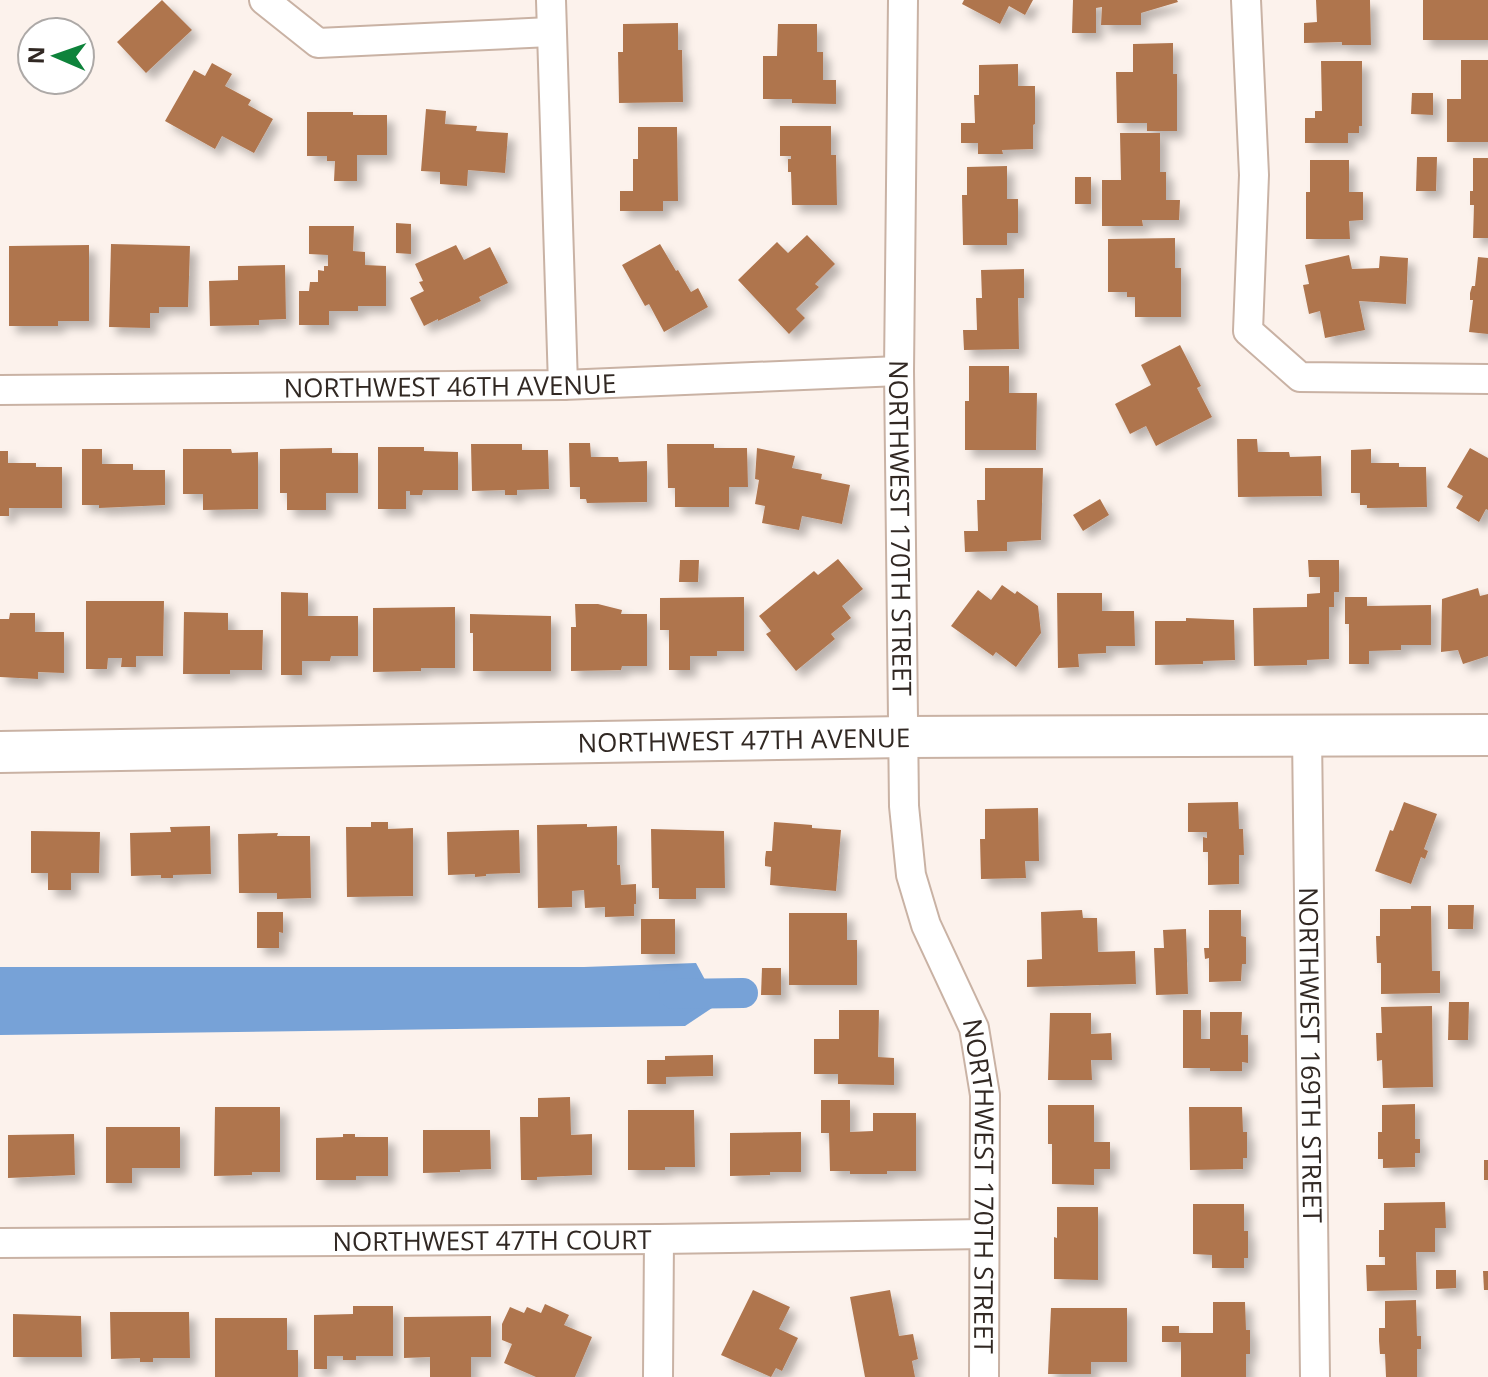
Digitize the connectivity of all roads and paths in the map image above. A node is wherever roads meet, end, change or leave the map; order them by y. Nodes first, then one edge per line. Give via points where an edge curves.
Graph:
1 (264, 0) edge
2 (551, 0) edge
3 (903, 0) edge
4 (1246, 0) edge
5 (550, 32) junction
6 (899, 371) junction
7 (1488, 379) edge
8 (563, 385) junction
9 (0, 390) edge
10 (1307, 735) junction
11 (1488, 735) edge
12 (905, 737) junction
13 (0, 752) edge
14 (984, 1234) junction
15 (659, 1239) junction
16 (0, 1243) edge
17 (658, 1377) edge
18 (984, 1377) edge
19 (1315, 1377) edge

1 - 5 street via 318,43
2 - 5 street
3 - 6 street, NORTHWEST 170TH STREET
4 - 7 street via 1254,175 1248,331 1300,377
5 - 8 street
6 - 8 street, NORTHWEST 46TH AVENUE
6 - 12 street, NORTHWEST 170TH STREET
8 - 9 street, NORTHWEST 46TH AVENUE
10 - 11 main road, NORTHWEST 47TH AVENUE
10 - 12 main road, NORTHWEST 47TH AVENUE
10 - 19 street, NORTHWEST 169TH STREET
12 - 13 main road, NORTHWEST 47TH AVENUE
12 - 14 street, NORTHWEST 170TH STREET via 911,875 926,925 974,1028 985,1095
14 - 15 street, NORTHWEST 47TH COURT
14 - 18 street, NORTHWEST 170TH STREET
15 - 16 street, NORTHWEST 47TH COURT
15 - 17 street

